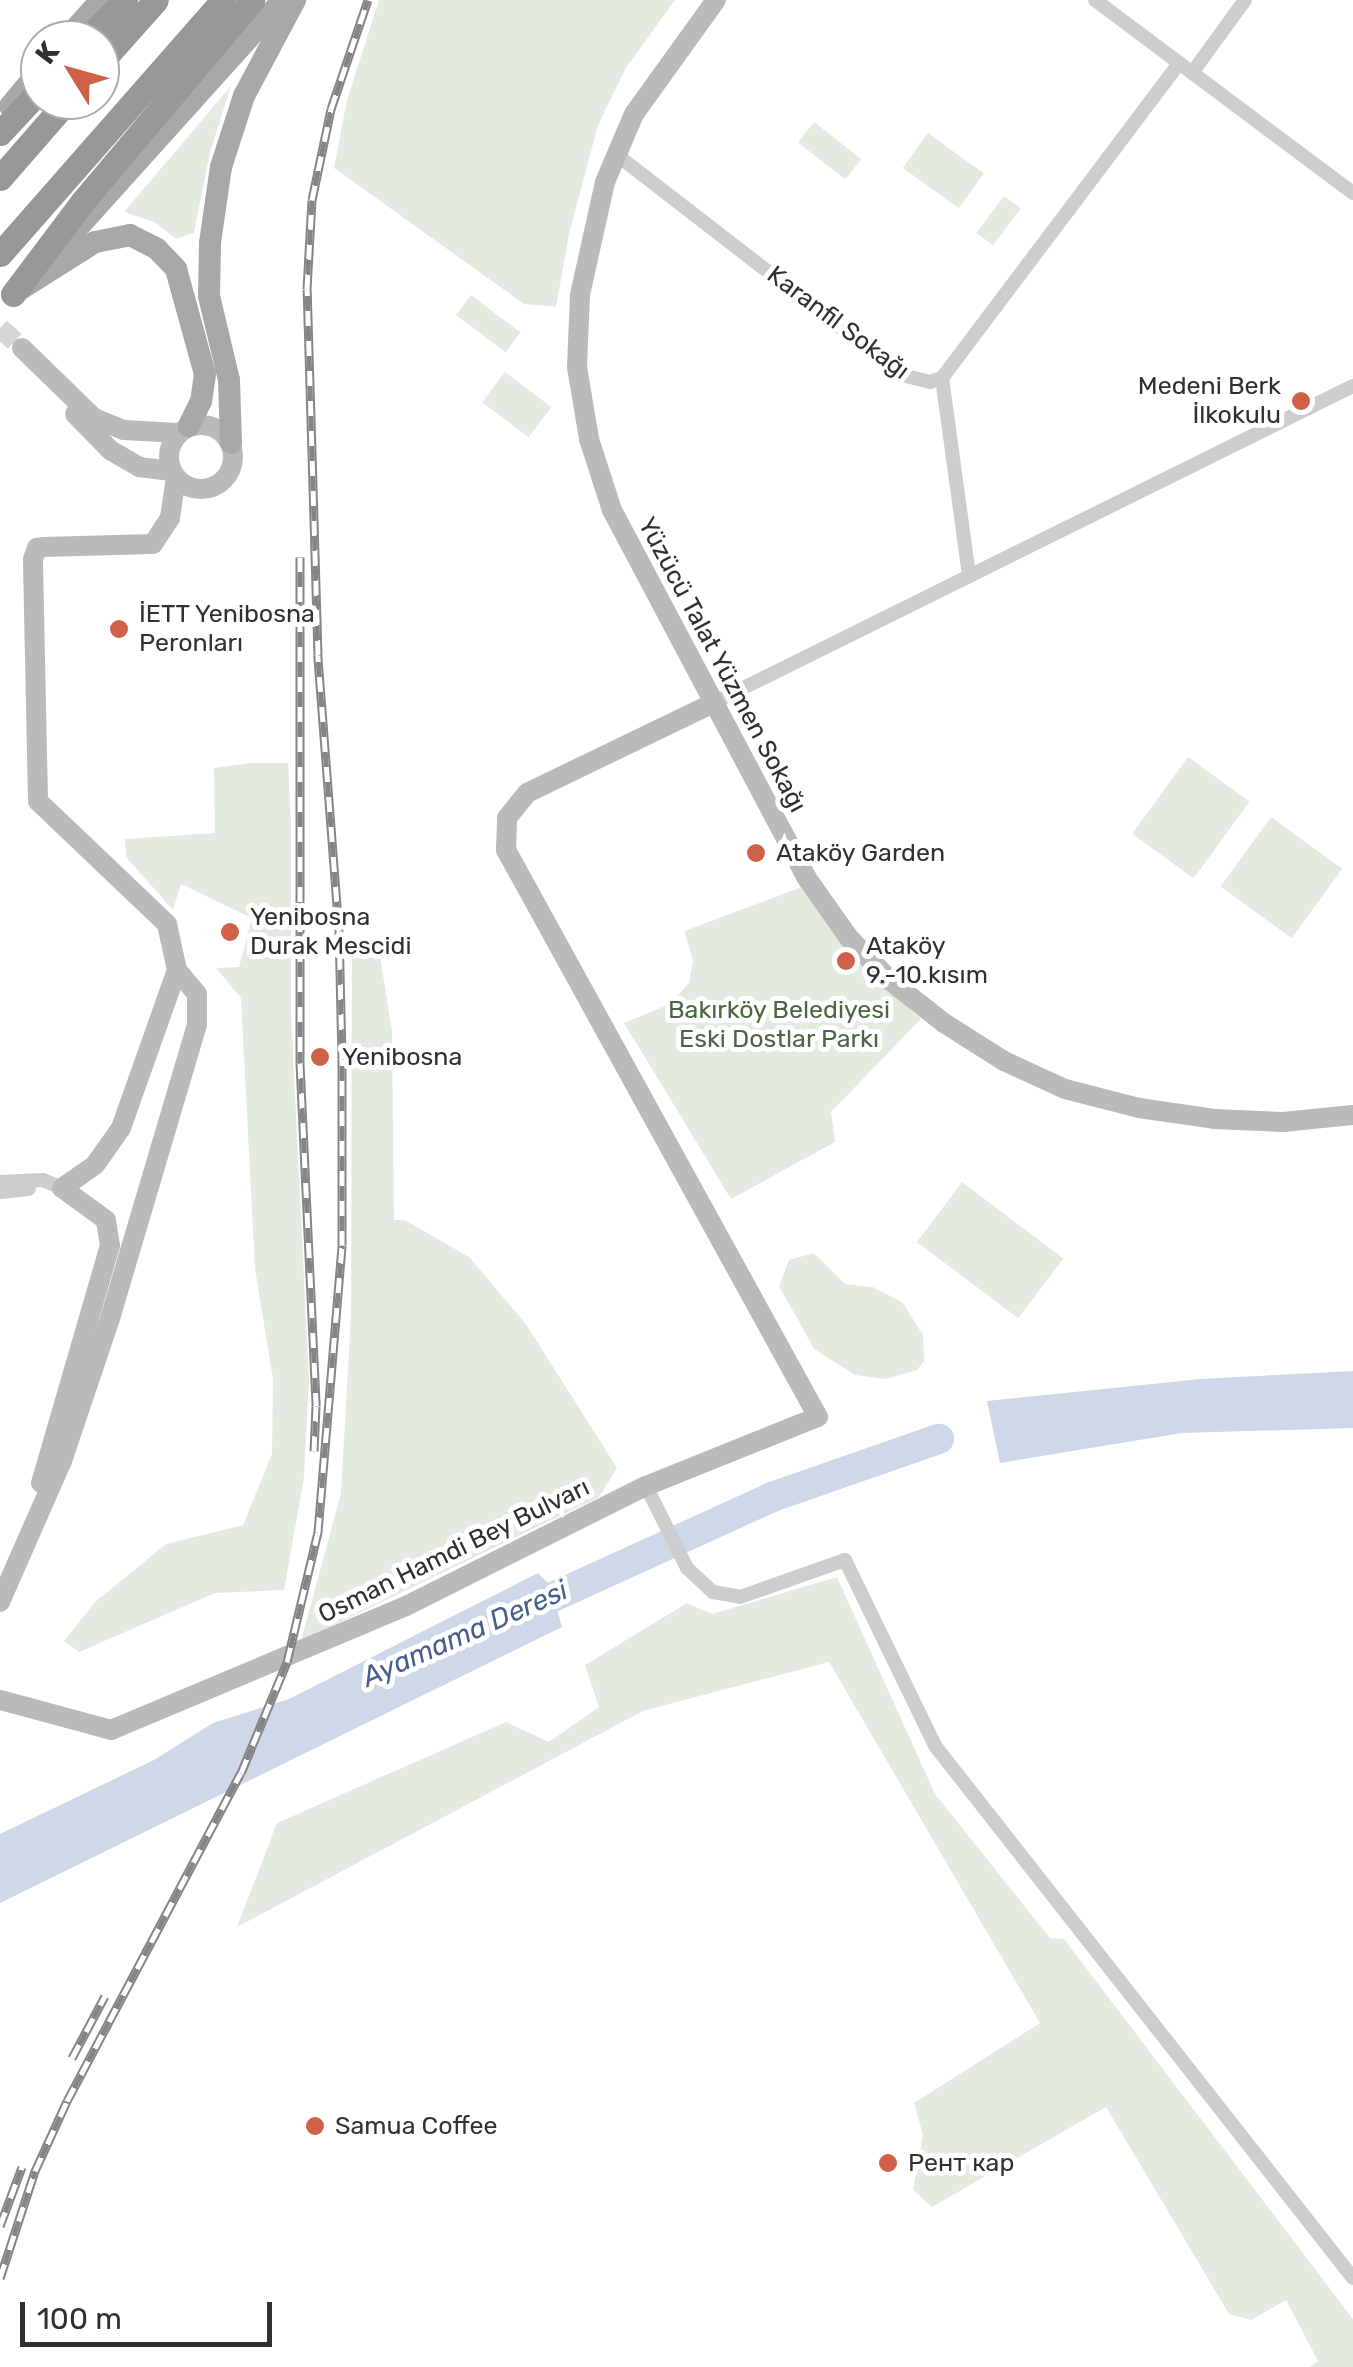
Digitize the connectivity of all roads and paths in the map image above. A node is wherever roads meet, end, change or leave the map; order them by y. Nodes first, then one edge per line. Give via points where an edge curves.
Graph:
1 (101, 0) edge
2 (125, 0) edge
3 (156, 0) edge
4 (223, 0) edge
5 (252, 0) edge
6 (283, 0) edge
7 (295, 0) edge
8 (716, 0) edge
9 (1095, 0) edge
10 (1245, 0) edge
11 (84, 20) edge
12 (106, 20) edge
13 (120, 40) edge
14 (1179, 62) junction
15 (1192, 73) junction
16 (20, 94) edge
17 (20, 112) edge
18 (0, 118) edge
19 (51, 120) edge
20 (0, 133) edge
21 (617, 155) junction
22 (0, 178) edge
23 (1353, 193) edge
24 (0, 254) edge
25 (7, 302) edge
26 (22, 348) tunnel mouth
27 (942, 378) junction
28 (1353, 386) edge
29 (62, 390) junction
30 (183, 430) junction
31 (231, 443) junction
32 (174, 474) junction
33 (969, 576) junction
34 (713, 703) junction
35 (176, 970) junction
36 (1353, 1115) edge
37 (0, 1182) edge
38 (62, 1188) junction
39 (0, 1192) edge
40 (106, 1220) junction
41 (138, 1220) junction
42 (649, 1494) junction
43 (38, 1509) junction
44 (0, 1602) edge
45 (0, 1700) edge
46 (1353, 2278) edge

1 - 11 main road
2 - 12 highway
3 - 13 highway
4 - 24 highway
5 - 25 highway via 83,200
6 - 25 main road
7 - 31 main road via 244,96 221,167 210,243 209,296 228,380
8 - 21 street, Yüzücü Talat Yüzmen Sokağı via 652,86
9 - 14 street
10 - 15 street
14 - 15 street
14 - 27 street, Karanfil Sokağı
15 - 23 street
16 - 18 main road
17 - 20 highway
19 - 22 highway
21 - 27 street, Karanfil Sokağı via 902,375 923,382
21 - 34 street, Yüzücü Talat Yüzmen Sokağı via 580,295 577,367 589,438 612,510
25 - 30 main road via 96,242 130,236 157,249 176,268 205,374 201,401
26 - 29 street
27 - 33 street
28 - 33 street
29 - 30 street via 94,418 124,430
29 - 32 street via 79,420 110,450
30 - 31 street via 208,424
30 - 32 street via 169,449
31 - 32 street via 232,465 221,483 192,488
32 - 35 street via 170,518 153,544 42,547 33,560 38,801 168,924
33 - 34 street
34 - 36 street, Yüzücü Talat Yüzmen Sokağı via 806,877 849,938 944,1024 1065,1089 1140,1108 1283,1122
34 - 42 street, Osman Hamdi Bey Bulvarı via 527,793 507,818 506,850 818,1417
35 - 38 street via 121,1128 94,1165
35 - 41 street via 198,994 197,1024
37 - 38 street via 42,1180
38 - 39 street
38 - 40 street
40 - 41 street
40 - 43 street via 110,1246 59,1413
41 - 43 street via 62,1461
42 - 45 street, Osman Hamdi Bey Bulvarı via 111,1730
42 - 46 street via 687,1568 713,1592 740,1596 845,1560 936,1747
43 - 44 street

